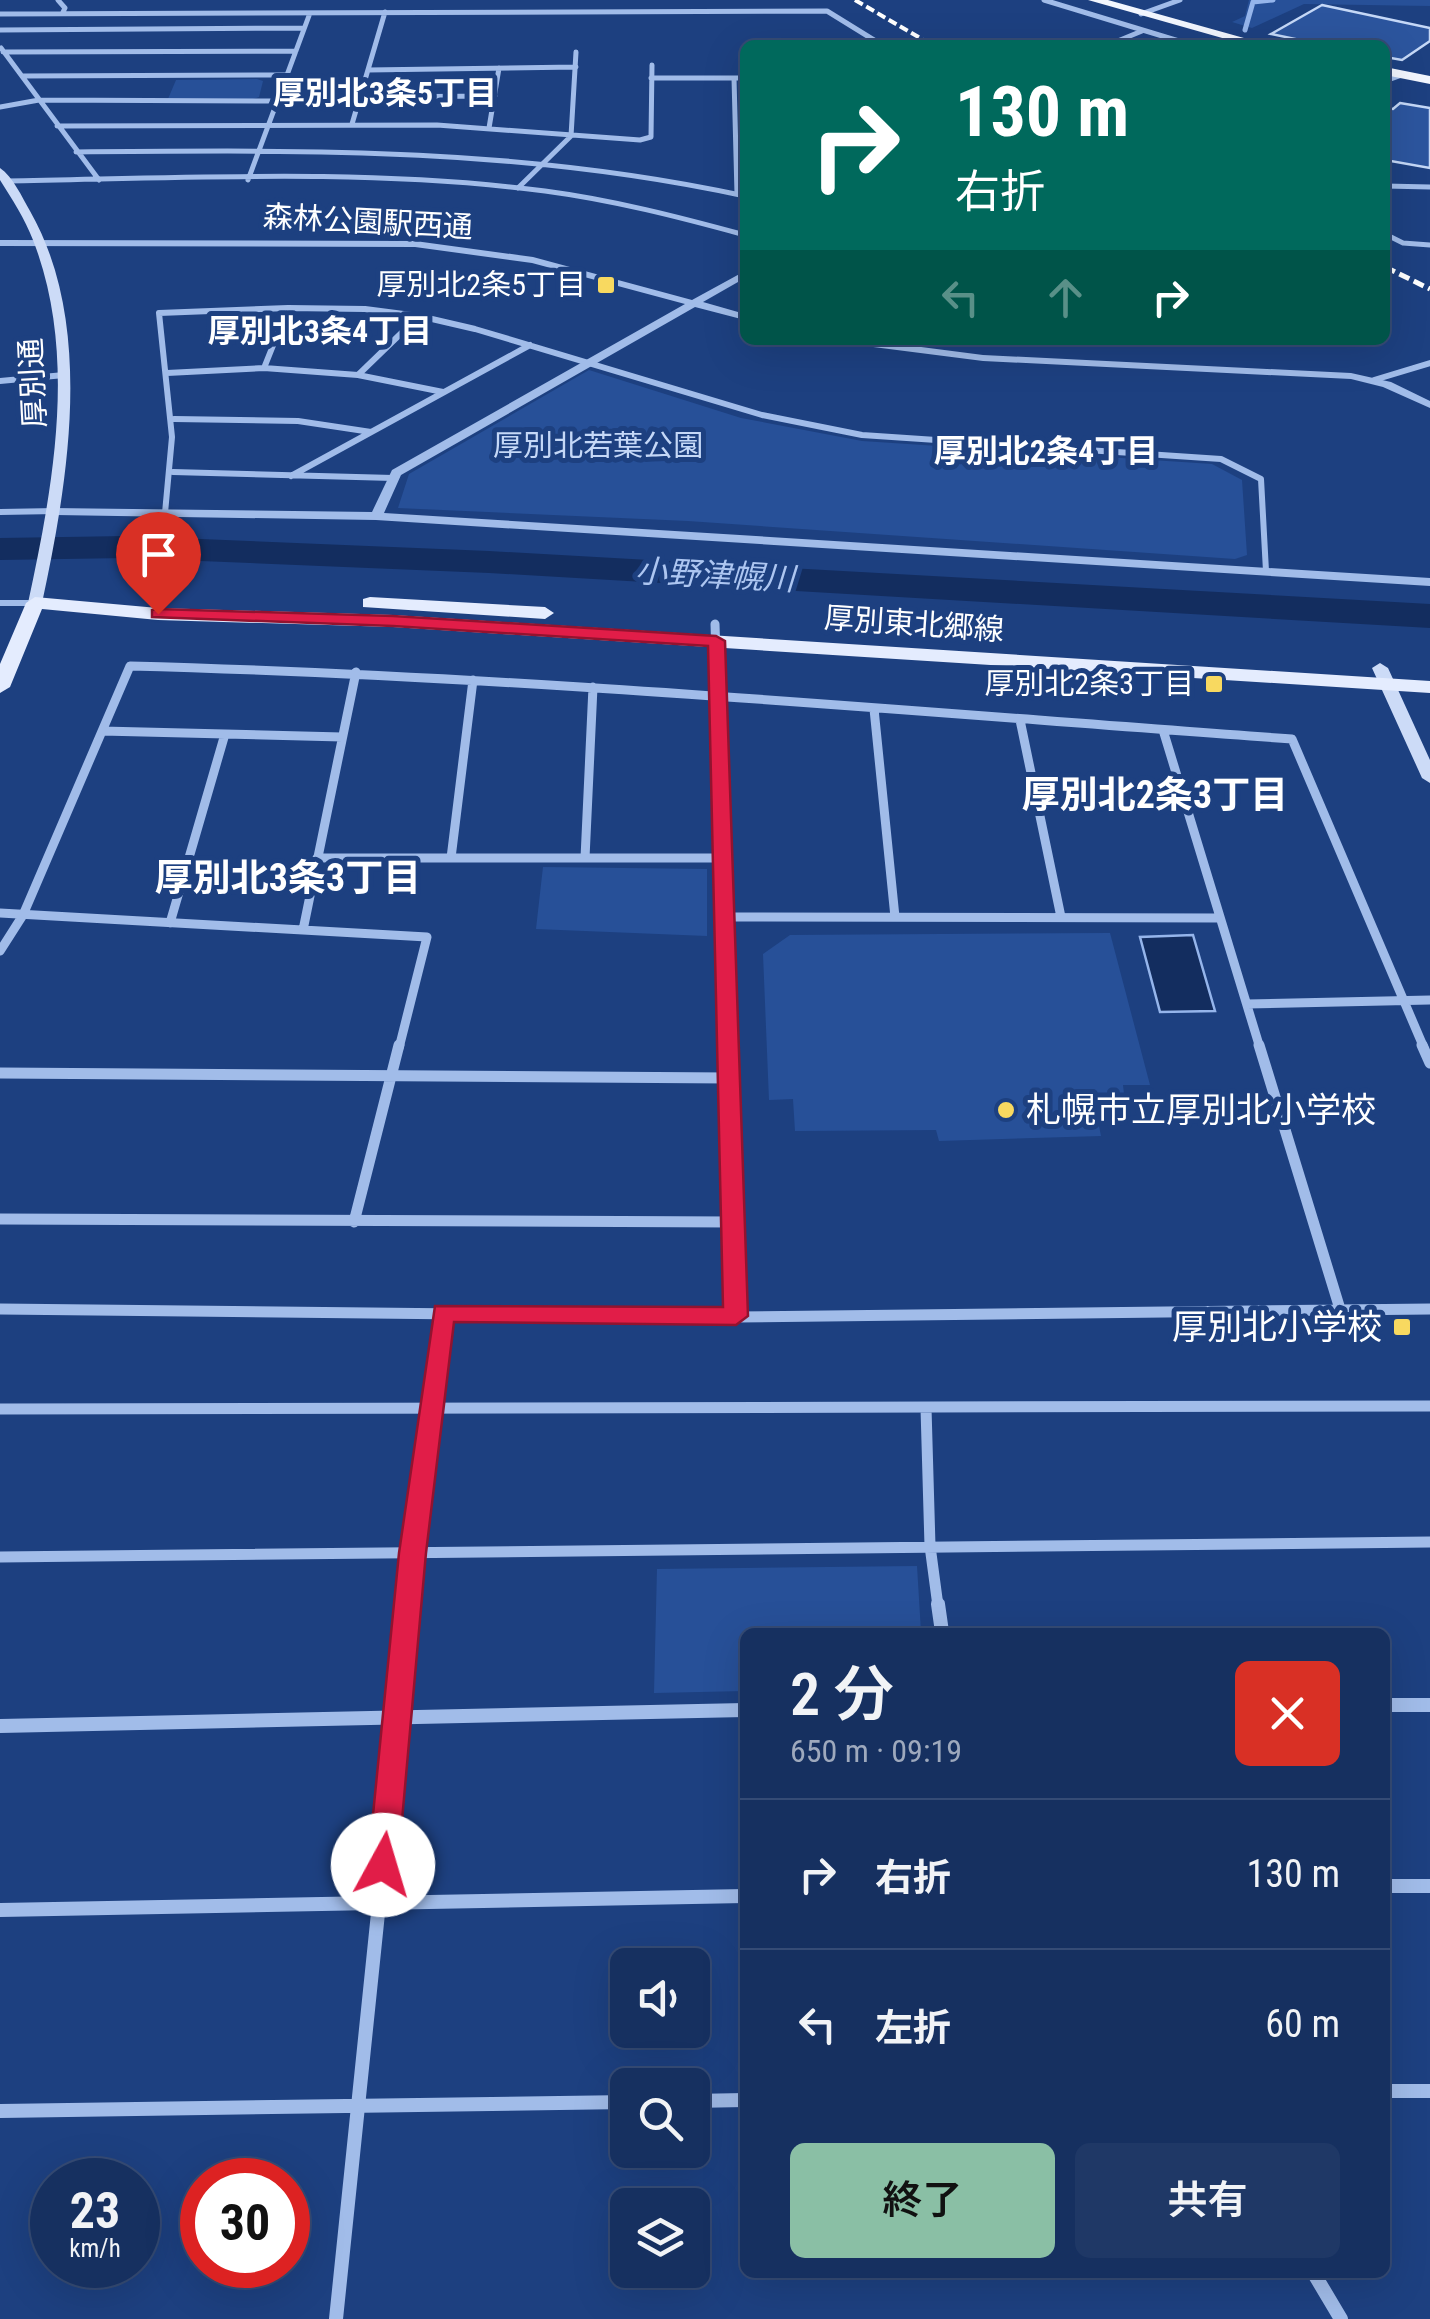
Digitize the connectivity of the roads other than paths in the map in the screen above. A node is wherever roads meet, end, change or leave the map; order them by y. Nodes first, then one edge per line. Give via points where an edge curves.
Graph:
1 (58, 0) edge
2 (660, 0) edge
3 (748, 0) edge
4 (1044, 0) edge
5 (1094, 0) edge
6 (1180, 0) edge
7 (385, 12) junction
8 (672, 12) junction
9 (762, 12) junction
10 (310, 13) junction
11 (0, 14) edge
12 (62, 14) junction
13 (1141, 14) junction
14 (304, 28) junction
15 (0, 30) edge
16 (1142, 31) junction
17 (874, 40) edge
18 (1120, 40) edge
19 (1174, 40) edge
20 (1242, 40) edge
21 (2, 50) edge
22 (296, 51) junction
23 (576, 52) dead end
24 (652, 65) dead end
25 (576, 67) junction
26 (498, 68) junction
27 (368, 70) junction
28 (1390, 72) edge
29 (1402, 74) junction
30 (287, 75) junction
31 (22, 76) junction
32 (652, 78) junction
33 (734, 78) junction
34 (740, 78) edge
35 (1390, 79) edge
36 (1430, 80) edge
37 (494, 96) junction
38 (361, 97) junction
39 (39, 100) junction
40 (277, 101) junction
41 (736, 102) junction
42 (740, 102) edge
43 (0, 107) edge
44 (740, 121) edge
45 (270, 124) junction
46 (352, 124) junction
47 (57, 126) junction
48 (490, 128) junction
49 (572, 136) junction
50 (258, 151) junction
51 (76, 152) junction
52 (544, 161) junction
53 (740, 163) edge
54 (3, 176) edge
55 (98, 180) junction
56 (248, 180) junction
57 (1390, 186) edge
58 (518, 188) junction
59 (1430, 188) edge
60 (737, 194) junction
61 (740, 195) edge
62 (740, 234) edge
63 (1390, 236) edge
64 (0, 243) edge
65 (40, 243) junction
66 (1430, 245) edge
67 (740, 277) edge
68 (694, 303) junction
69 (288, 308) junction
70 (419, 316) junction
71 (740, 316) edge
72 (530, 345) junction
73 (875, 345) edge
74 (930, 345) edge
75 (922, 352) junction
76 (588, 363) junction
77 (1430, 363) edge
78 (264, 368) junction
79 (167, 373) junction
80 (64, 374) junction
81 (358, 375) junction
82 (0, 380) edge
83 (1374, 380) junction
84 (443, 392) junction
85 (1430, 405) edge
86 (174, 419) junction
87 (371, 432) junction
88 (173, 472) junction
89 (291, 476) junction
90 (393, 478) junction
91 (56, 511) junction
92 (0, 512) edge
93 (164, 513) junction
94 (376, 516) junction
95 (1266, 571) junction
96 (1430, 582) edge
97 (0, 603) edge
98 (35, 603) junction
99 (716, 633) junction
100 (356, 672) junction
101 (1430, 672) edge
102 (1383, 676) junction
103 (474, 680) junction
104 (0, 687) edge
105 (593, 687) junction
106 (1430, 687) edge
107 (716, 696) junction
108 (874, 709) junction
109 (1020, 720) junction
110 (102, 730) junction
111 (1163, 730) junction
112 (225, 734) junction
113 (342, 737) junction
114 (1430, 778) edge
115 (317, 858) junction
116 (451, 858) junction
117 (585, 858) junction
118 (723, 858) junction
119 (0, 913) edge
120 (23, 915) junction
121 (725, 917) junction
122 (896, 917) junction
123 (1061, 918) junction
124 (1220, 918) junction
125 (170, 923) junction
126 (303, 930) junction
127 (0, 952) edge
128 (1405, 1000) junction
129 (1430, 1000) edge
130 (1246, 1004) junction
131 (1430, 1063) edge
132 (0, 1074) edge
133 (391, 1078) junction
134 (729, 1078) junction
135 (0, 1219) edge
136 (354, 1222) junction
137 (734, 1222) junction
138 (1340, 1309) junction
139 (1430, 1309) edge
140 (0, 1310) edge
141 (443, 1312) junction
142 (736, 1316) junction
143 (1430, 1406) edge
144 (926, 1408) junction
145 (0, 1409) edge
146 (432, 1411) junction
147 (1430, 1542) edge
148 (930, 1546) junction
149 (413, 1553) junction
150 (0, 1557) edge
151 (941, 1628) edge
152 (1390, 1705) edge
153 (1430, 1705) edge
154 (740, 1710) edge
155 (400, 1720) junction
156 (0, 1726) edge
157 (1390, 1886) edge
158 (1430, 1886) edge
159 (740, 1896) edge
160 (379, 1902) junction
161 (0, 1910) edge
162 (1390, 2091) edge
163 (1430, 2091) edge
164 (740, 2100) edge
165 (710, 2101) edge
166 (610, 2102) edge
167 (356, 2107) junction
168 (0, 2112) edge
169 (1317, 2278) edge
170 (336, 2319) edge
171 (1341, 2319) edge

1 - 12 street
2 - 8 street
3 - 9 street
4 - 16 street
5 - 13 highway
6 - 13 street
7 - 8 street
7 - 10 street
7 - 27 street
8 - 9 street
9 - 17 street via 826,11
10 - 12 street
10 - 14 street
11 - 12 street
13 - 20 highway
14 - 15 street
14 - 22 street
16 - 18 street
16 - 19 street
21 - 22 street
21 - 31 street
22 - 30 street
23 - 25 street
24 - 32 street
25 - 26 street
25 - 49 street
26 - 27 street
26 - 37 street
27 - 38 street
28 - 29 highway
29 - 35 street
29 - 36 highway
30 - 31 street
30 - 40 street
31 - 39 street
32 - 33 street
32 - 49 street via 650,138
33 - 34 street
33 - 41 street
37 - 38 street
37 - 48 street
38 - 46 street
39 - 40 street
39 - 43 street
39 - 47 street
40 - 45 street
41 - 42 street
41 - 44 street
45 - 46 street
45 - 47 street
45 - 50 street
46 - 48 street
47 - 51 street
48 - 49 street
49 - 52 street
50 - 51 street
50 - 52 street
50 - 56 street
51 - 55 street
52 - 58 street
52 - 60 street
53 - 60 street
54 - 55 street
54 - 65 main road, 厚別通
55 - 56 street
56 - 58 street
57 - 59 street
58 - 62 street
60 - 61 street
63 - 66 street
64 - 65 street, 森林公園駅西通
65 - 68 street, 森林公園駅西通 via 415,244 533,260
65 - 80 main road, 厚別通
67 - 68 street
68 - 71 street, 森林公園駅西通
68 - 76 street
69 - 70 street
69 - 78 street
69 - 79 street via 159,313
70 - 72 street
70 - 81 street
72 - 76 street
72 - 84 street
73 - 75 street
74 - 75 street
75 - 83 street
76 - 90 street
76 - 95 street via 762,416 862,435 1221,459 1261,479
77 - 83 street
78 - 79 street
78 - 81 street
79 - 86 street
80 - 82 street
80 - 91 main road, 厚別通 via 66,429
81 - 84 street
83 - 85 street
84 - 87 street
86 - 87 street via 298,421
86 - 88 street
87 - 89 street
88 - 89 street
88 - 93 street
89 - 90 street
90 - 94 street
91 - 92 street
91 - 93 street
91 - 98 main road, 厚別通
93 - 94 street
94 - 95 street
95 - 96 street
97 - 98 street
98 - 99 main road, 厚別東北郷線 via 158,614
98 - 104 main road
99 - 102 main road, 厚別東北郷線
99 - 107 street
100 - 103 street
100 - 110 street via 130,666
100 - 113 street
101 - 102 main road, 厚別東北郷線
102 - 106 main road, 厚別東北郷線
102 - 114 main road
103 - 105 street
103 - 116 street
105 - 107 street
105 - 117 street
107 - 108 street
107 - 118 street
108 - 109 street
108 - 122 street
109 - 111 street
109 - 123 street
110 - 112 street
110 - 120 street
111 - 124 street
111 - 128 street via 1292,739
112 - 113 street
112 - 125 street
113 - 115 street
115 - 116 street
115 - 126 street
116 - 117 street
117 - 118 street
118 - 121 street
119 - 120 street
120 - 125 street
120 - 127 street
121 - 122 street
121 - 134 street
122 - 123 street
123 - 124 street
124 - 130 street
125 - 126 street
126 - 133 street via 427,937
128 - 129 street
128 - 130 street
128 - 131 street
130 - 138 street
132 - 133 street
133 - 134 street
133 - 136 street
134 - 137 street
135 - 136 street
136 - 137 street
137 - 142 street
138 - 139 street
138 - 142 street
140 - 141 street
141 - 142 street
141 - 146 street
143 - 144 street
144 - 146 street
144 - 148 street
145 - 146 street
146 - 149 street
147 - 148 street
148 - 149 street
148 - 151 street
149 - 150 street
149 - 155 street
152 - 153 street
154 - 155 street
155 - 156 street
155 - 160 street
157 - 158 street
159 - 160 street
160 - 161 street
160 - 167 street
162 - 163 street
164 - 165 street
166 - 167 street
167 - 168 street
167 - 170 street
169 - 171 street

